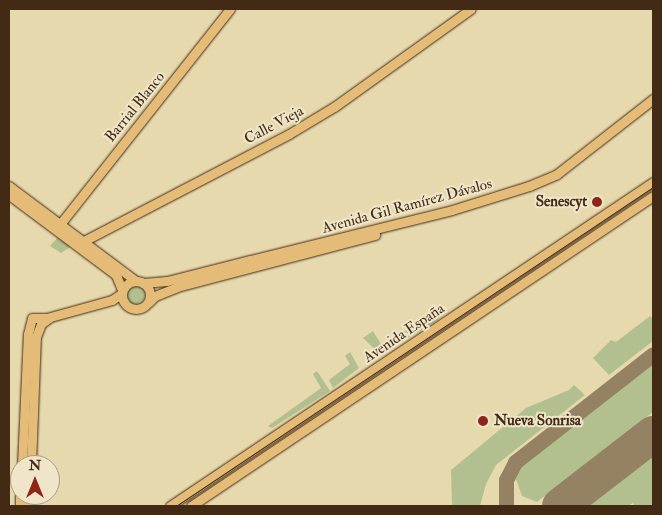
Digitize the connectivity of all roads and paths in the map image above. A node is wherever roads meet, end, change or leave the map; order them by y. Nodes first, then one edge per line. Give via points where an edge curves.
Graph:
1 (230, 9) edge
2 (471, 9) edge
3 (653, 99) edge
4 (653, 105) edge
5 (653, 182) edge
6 (9, 186) edge
7 (530, 189) junction
8 (9, 195) edge
9 (653, 196) edge
10 (59, 226) junction
11 (81, 241) junction
12 (139, 282) junction
13 (122, 292) junction
14 (149, 302) junction
15 (95, 305) junction
16 (125, 305) junction
17 (49, 318) junction
18 (29, 408) junction
19 (23, 455) edge
20 (30, 455) edge
21 (170, 506) edge
22 (191, 506) edge

1 - 10 main road, Barrial Blanco
2 - 11 main road, Calle Vieja via 342,102 289,134
3 - 7 main road, Avenida Gil Ramírez Dávalos via 557,174
4 - 7 main road, Avenida Gil Ramírez Dávalos via 560,178
5 - 21 main road, Avenida España
6 - 10 main road
7 - 12 main road, Avenida Gil Ramírez Dávalos via 167,281
7 - 14 main road, Avenida Gil Ramírez Dávalos via 178,287 155,296
8 - 10 main road
9 - 22 main road, Avenida España
10 - 11 main road
11 - 12 main road
11 - 13 main road via 116,275
12 - 13 main road, Avenida Gil Ramírez Dávalos
12 - 14 main road via 150,293
13 - 15 main road, Avenida Gil Ramírez Dávalos
13 - 16 main road
14 - 16 main road, Avenida Gil Ramírez Dávalos via 139,310
15 - 16 main road, Avenida Gil Ramírez Dávalos
15 - 17 main road, Avenida Gil Ramírez Dávalos
17 - 18 main road via 41,324 36,337
17 - 18 main road, Avenida Gil Ramírez Dávalos via 30,327
18 - 19 main road
18 - 20 main road

